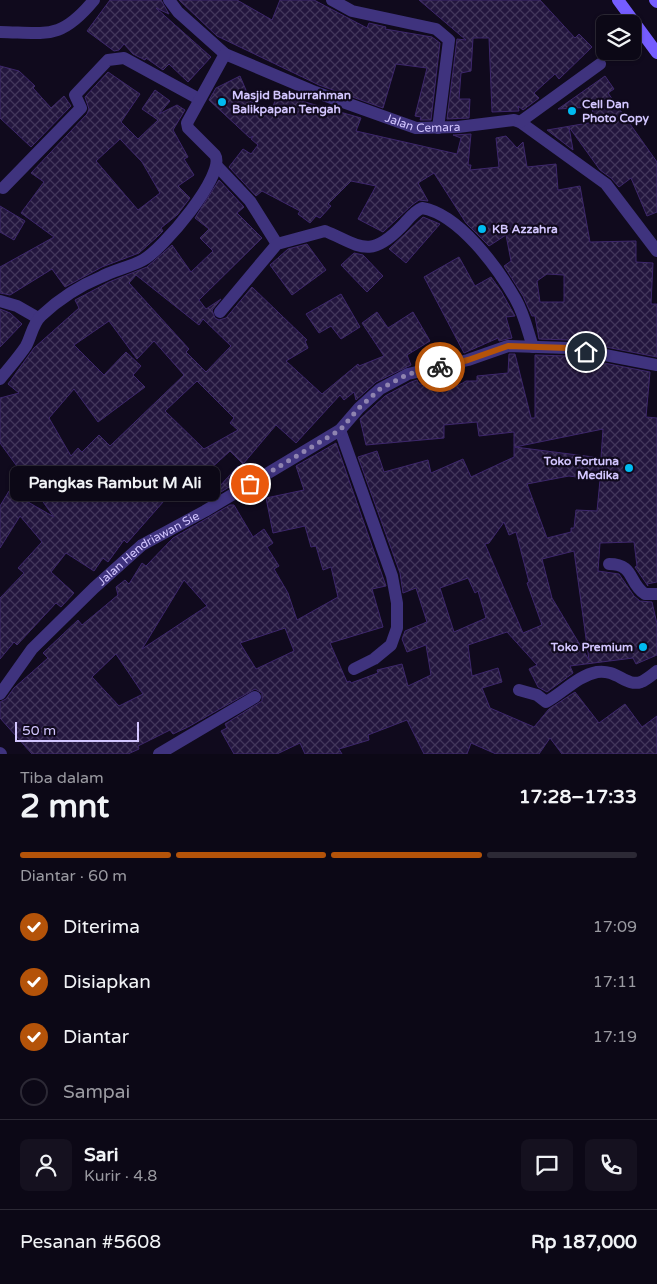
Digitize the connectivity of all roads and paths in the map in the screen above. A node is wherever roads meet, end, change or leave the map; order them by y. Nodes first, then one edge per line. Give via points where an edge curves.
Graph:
1 (94, 0) edge
2 (169, 0) edge
3 (332, 0) edge
4 (618, 0) edge
5 (0, 32) edge
6 (657, 52) edge
7 (225, 54) junction
8 (600, 64) dead end
9 (199, 99) junction
10 (520, 122) junction
11 (438, 128) junction
12 (217, 166) junction
13 (3, 188) dead end
14 (277, 244) junction
15 (657, 250) edge
16 (0, 301) edge
17 (220, 312) dead end
18 (38, 318) junction
19 (533, 347) junction
20 (657, 365) edge
21 (0, 380) edge
22 (340, 430) junction
23 (610, 564) dead end
24 (657, 594) edge
25 (354, 669) dead end
26 (657, 671) edge
27 (519, 690) dead end
28 (0, 694) edge
29 (255, 697) dead end
30 (159, 754) edge

1 - 5 street via 79,18 63,30
2 - 7 street, Jalan Cemara
3 - 11 street via 352,11 436,29 450,40
4 - 6 main road
7 - 9 street
7 - 11 street, Jalan Cemara via 315,92 416,128
8 - 10 street
9 - 12 street via 186,126 215,155
9 - 13 street via 124,58 108,60 75,95 81,108
10 - 11 street, Jalan Cemara
10 - 15 street via 606,184
12 - 14 street via 258,211
12 - 18 street via 213,177 175,231 144,260 100,277 60,300
14 - 17 street
14 - 19 street via 325,231 353,245 371,247 393,235 418,210 435,210 460,227 480,248 517,300
16 - 18 street
18 - 21 street via 26,346
19 - 20 street, Jalan Hendriawan Sie via 569,348
19 - 22 street, Jalan Hendriawan Sie via 508,346 468,360 408,374 380,389
22 - 25 street via 392,576 397,603 397,628 391,645
22 - 28 street, Jalan Hendriawan Sie via 142,545 32,649
23 - 24 street via 626,568 640,591
26 - 27 street via 643,681 633,683 613,672 596,672 544,702 537,695
29 - 30 street

